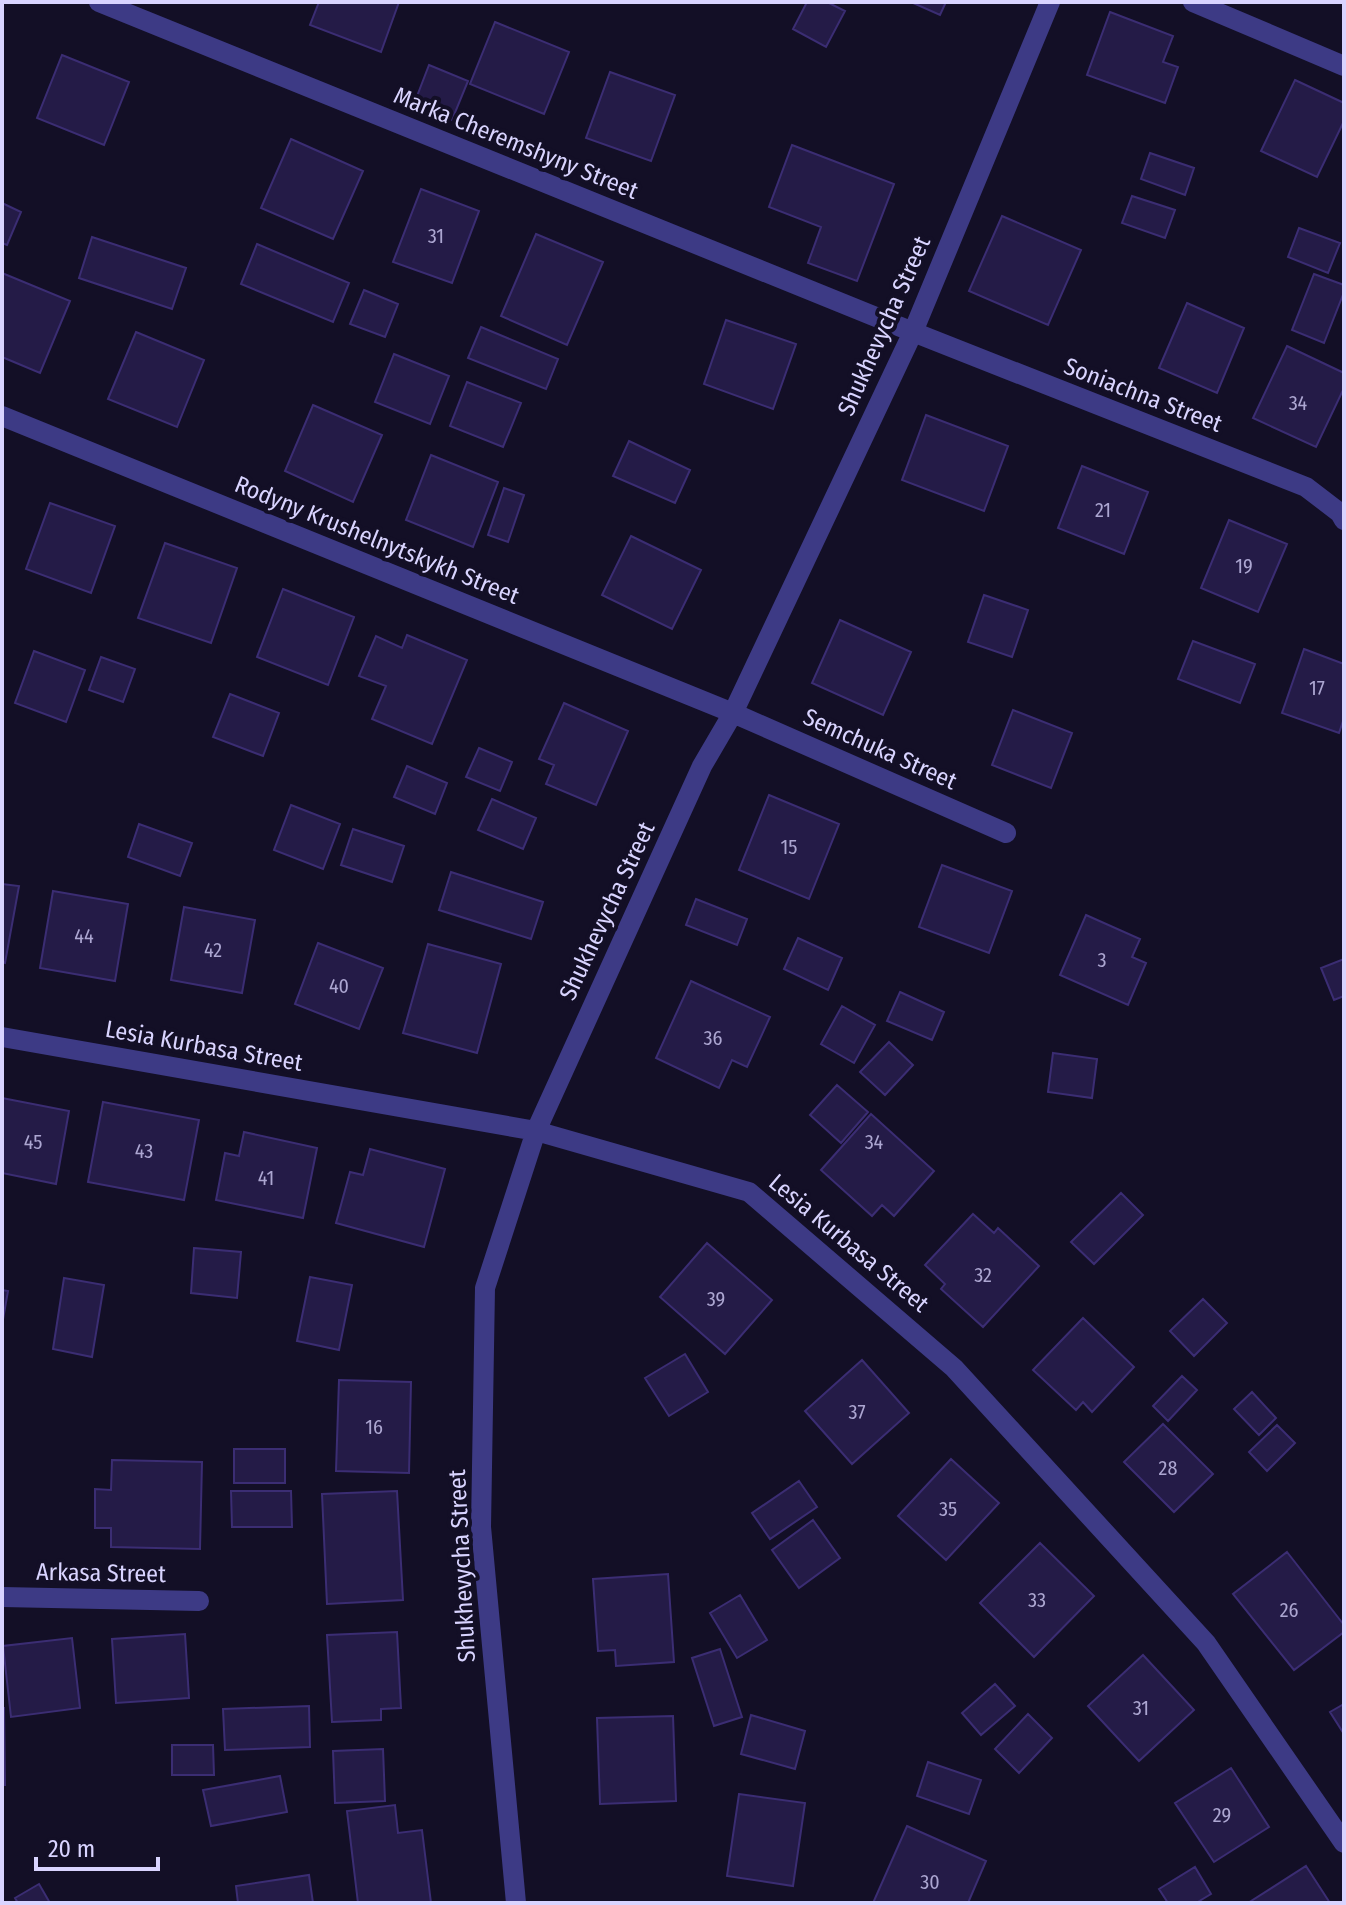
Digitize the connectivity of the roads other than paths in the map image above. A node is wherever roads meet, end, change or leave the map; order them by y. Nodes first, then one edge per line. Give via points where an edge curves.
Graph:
1 (99, 2) edge
2 (1050, 2) edge
3 (1193, 2) edge
4 (1344, 66) edge
5 (913, 332) junction
6 (2, 416) edge
7 (1344, 520) edge
8 (733, 713) junction
9 (1006, 833) dead end
10 (2, 1037) edge
11 (536, 1131) junction
12 (2, 1597) edge
13 (199, 1601) dead end
14 (1344, 1843) edge
15 (516, 1903) edge

1 - 5 street, Marka Cheremshyny Street
2 - 5 street, Shukhevycha Street
3 - 4 street
5 - 7 street, Soniachna Street via 1306,487
5 - 8 street, Shukhevycha Street
6 - 8 street, Rodyny Krushelnytskykh Street
8 - 9 street, Semchuka Street
8 - 11 street, Shukhevycha Street via 702,766
10 - 11 street, Lesia Kurbasa Street
11 - 14 street, Lesia Kurbasa Street via 749,1192 954,1368 1206,1643
11 - 15 street, Shukhevycha Street via 485,1288 481,1527
12 - 13 street, Arkasa Street

